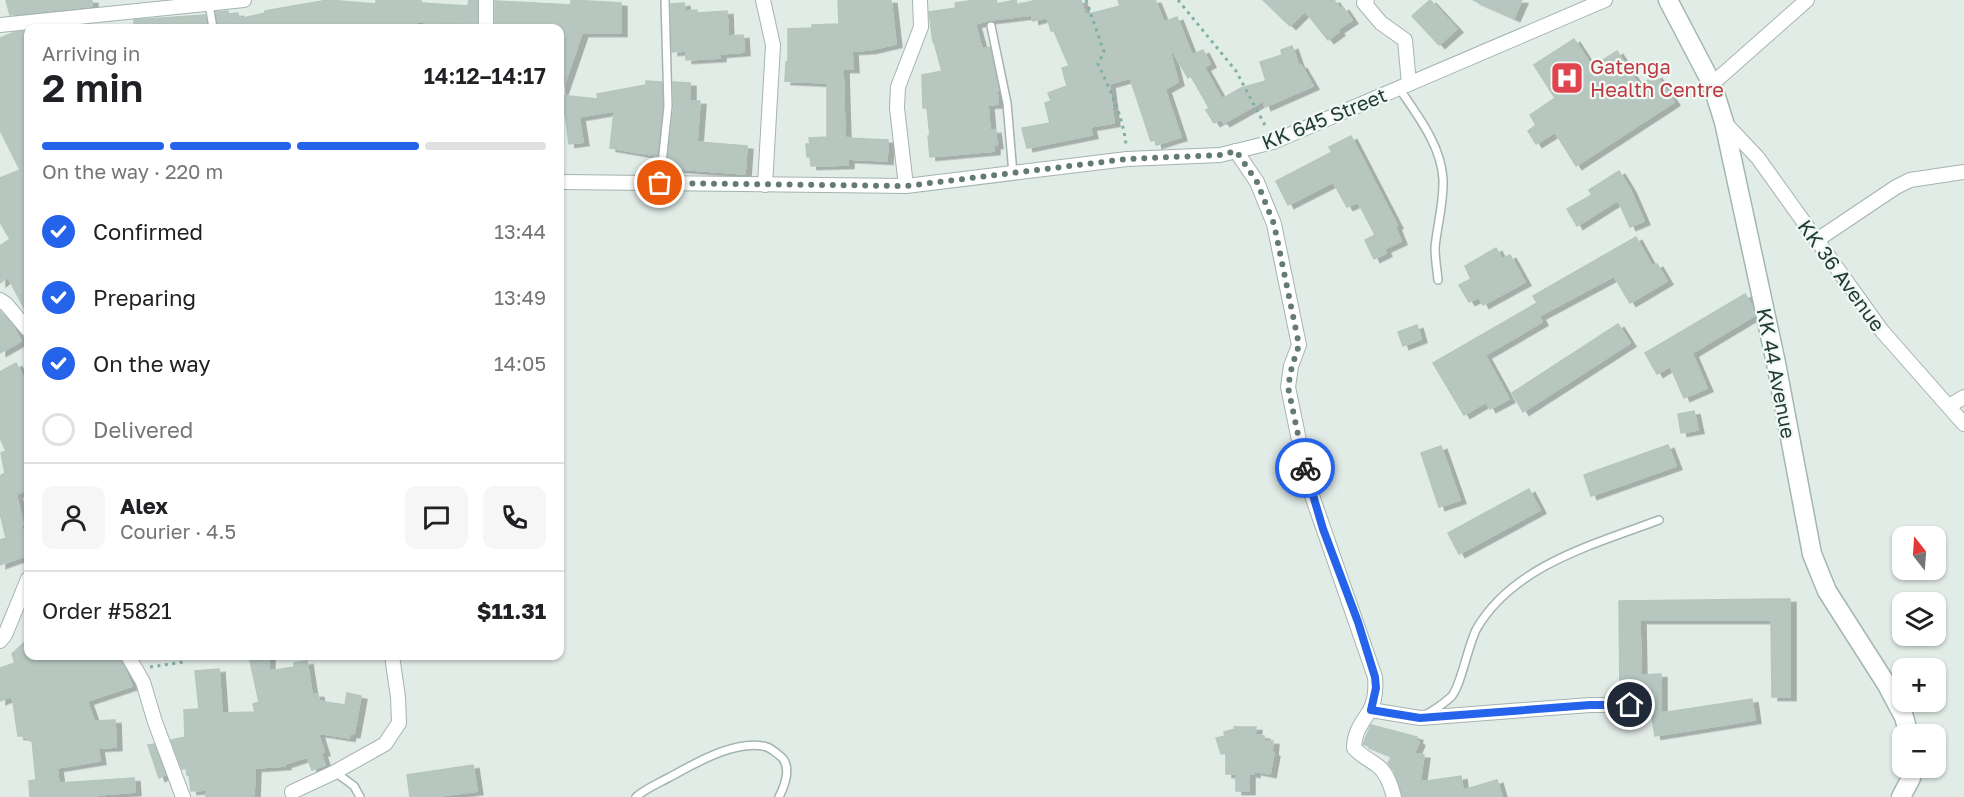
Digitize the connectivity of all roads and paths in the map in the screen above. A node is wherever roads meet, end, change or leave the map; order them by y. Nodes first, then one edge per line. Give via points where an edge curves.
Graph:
1 (244, 0) edge
2 (486, 0) edge
3 (664, 0) edge
4 (763, 0) edge
5 (920, 0) edge
6 (1086, 0) edge
7 (1179, 0) edge
8 (1605, 0) edge
9 (1668, 0) edge
10 (1808, 0) edge
11 (1363, 1) edge
12 (203, 3) junction
13 (129, 6) edge
14 (212, 24) edge
15 (486, 24) edge
16 (0, 25) edge
17 (992, 26) dead end
18 (1712, 84) junction
19 (1404, 86) junction
20 (1724, 122) junction
21 (1274, 142) junction
22 (1236, 151) junction
23 (1127, 159) junction
24 (1964, 172) edge
25 (1013, 174) junction
26 (564, 182) edge
27 (660, 183) junction
28 (765, 185) junction
29 (906, 186) junction
30 (1817, 240) junction
31 (1438, 280) dead end
32 (0, 300) edge
33 (24, 325) edge
34 (1964, 396) edge
35 (1949, 406) junction
36 (1964, 424) edge
37 (1659, 520) dead end
38 (24, 589) edge
39 (0, 641) edge
40 (130, 660) edge
41 (183, 660) edge
42 (393, 660) edge
43 (136, 669) junction
44 (1630, 705) dead end
45 (1371, 710) junction
46 (1420, 718) junction
47 (1906, 724) edge
48 (335, 772) junction
49 (1911, 778) edge
50 (292, 792) dead end
51 (183, 797) edge
52 (360, 797) edge
53 (636, 797) edge
54 (779, 797) edge
55 (1394, 797) edge
56 (1901, 797) edge

1 - 12 street
2 - 15 street
3 - 27 lane via 668,106
4 - 28 street via 773,45
5 - 29 street via 921,27 898,87
6 - 23 path via 1104,52 1098,64 1122,122
7 - 21 path via 1236,71
8 - 19 street, KK 645 Street
9 - 18 main road, KK 44 Avenue
10 - 18 street
11 - 19 street via 1381,23 1405,40
12 - 13 street
12 - 14 lane via 210,10
13 - 16 street
17 - 25 lane via 1007,103
18 - 20 main road, KK 44 Avenue
19 - 21 street, KK 645 Street
19 - 31 lane via 1438,156 1443,178 1435,250
20 - 30 street, KK 36 Avenue via 1758,158
20 - 47 main road, KK 44 Avenue via 1812,554 1827,591 1887,685
21 - 22 street, KK 645 Street
22 - 23 street, KK 645 Street
22 - 45 street via 1257,182 1274,224 1299,345 1288,387 1308,484 1375,677
23 - 25 street, KK 645 Street
24 - 30 street via 1910,180
25 - 29 street, KK 645 Street
26 - 27 street, KK 645 Street
27 - 28 street, KK 645 Street
28 - 29 street, KK 645 Street
30 - 35 street, KK 36 Avenue via 1882,331
32 - 33 street
34 - 35 street
35 - 36 street, KK 36 Avenue
37 - 46 lane via 1533,572 1499,601 1476,628 1451,696
38 - 39 street
40 - 43 street
41 - 43 path
42 - 48 street via 399,723 386,744
43 - 51 street
44 - 46 street
45 - 46 street
45 - 55 street via 1360,724 1354,748 1384,771
48 - 50 street
48 - 52 lane via 354,786
49 - 56 main road
53 - 54 lane via 701,760 752,746 769,748 783,758 785,784

